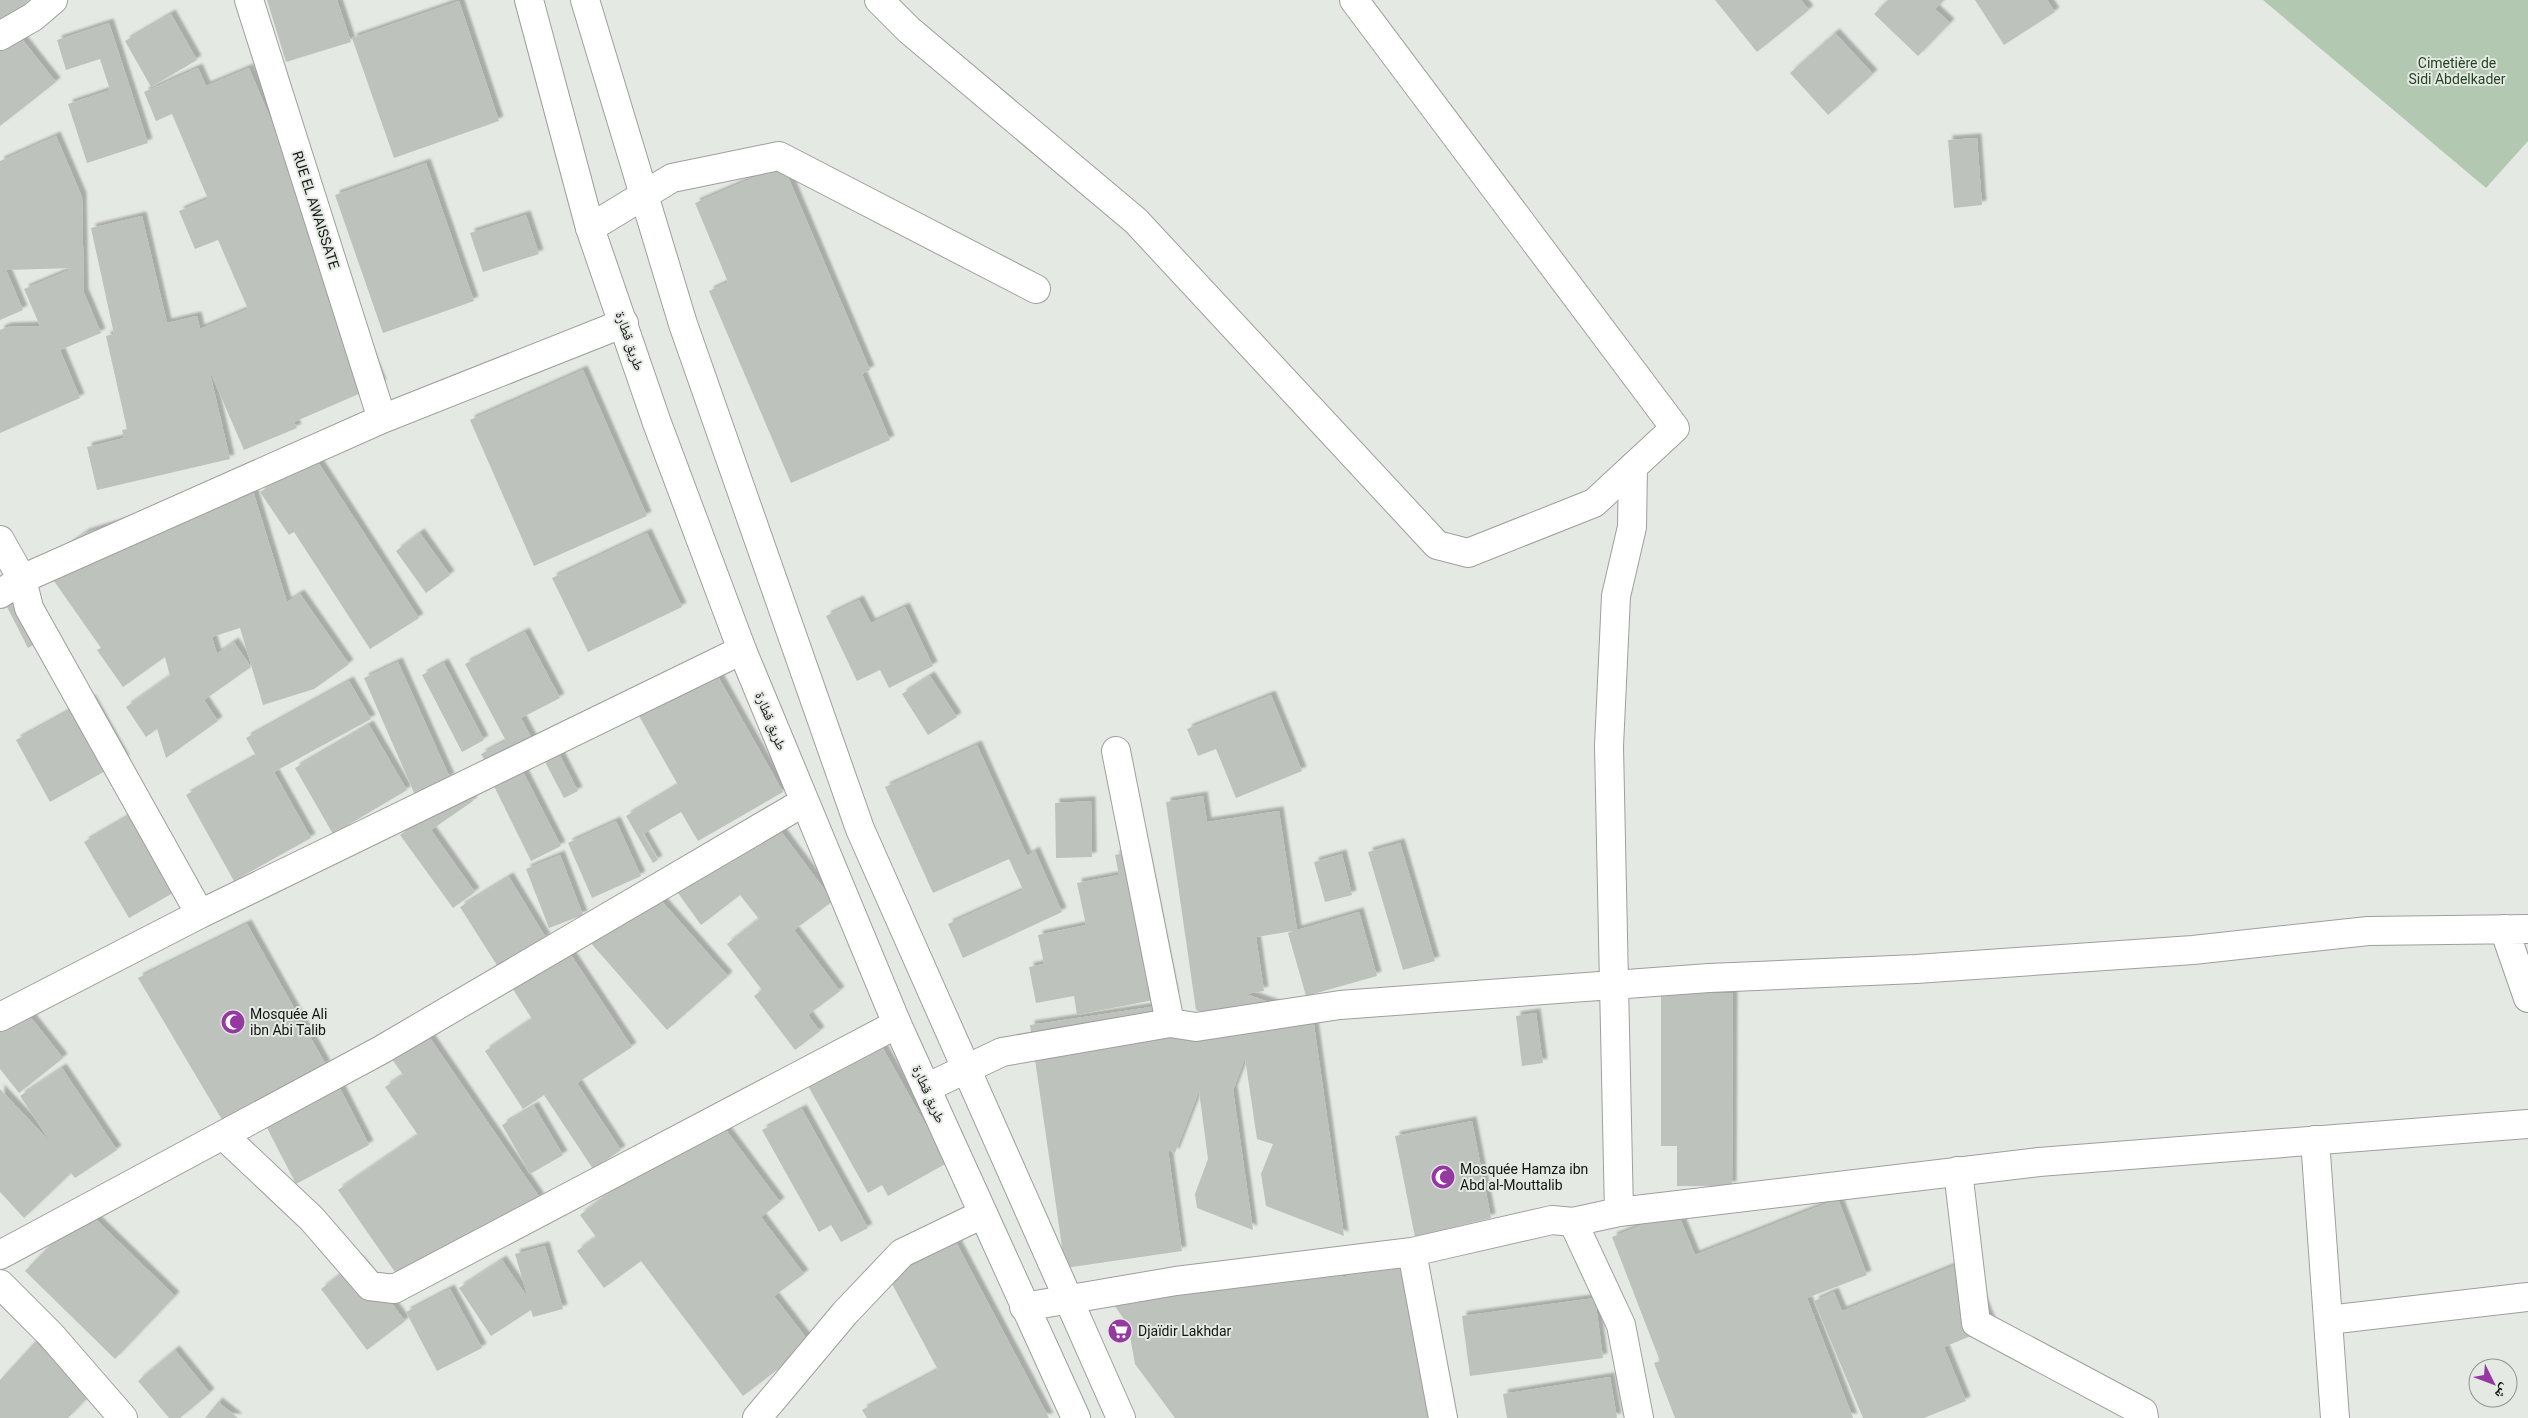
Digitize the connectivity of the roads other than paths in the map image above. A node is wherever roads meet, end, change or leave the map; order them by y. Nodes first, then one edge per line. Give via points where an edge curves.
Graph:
1 (249, 0) edge
2 (529, 0) edge
3 (585, 0) edge
4 (879, 0) edge
5 (1354, 0) edge
6 (46, 2) edge
7 (0, 36) edge
8 (644, 195) junction
9 (590, 228) junction
10 (1036, 289) dead end
11 (624, 323) junction
12 (382, 419) junction
13 (1633, 467) junction
14 (0, 540) edge
15 (11, 586) edge
16 (742, 650) junction
17 (1116, 751) dead end
18 (804, 802) junction
19 (200, 914) junction
20 (2516, 929) edge
21 (1614, 984) junction
22 (2528, 998) edge
23 (0, 1017) edge
24 (1170, 1023) junction
25 (897, 1024) junction
26 (966, 1069) junction
27 (926, 1088) junction
28 (2528, 1124) edge
29 (223, 1135) junction
30 (2315, 1140) junction
31 (1958, 1171) junction
32 (1619, 1212) junction
33 (983, 1214) junction
34 (1573, 1222) junction
35 (1412, 1252) junction
36 (0, 1255) edge
37 (0, 1284) edge
38 (2528, 1297) edge
39 (1067, 1299) junction
40 (1024, 1307) junction
41 (2328, 1320) junction
42 (123, 1418) edge
43 (757, 1418) edge
44 (1076, 1418) edge
45 (1121, 1418) edge
46 (1443, 1418) edge
47 (1640, 1418) edge
48 (2144, 1418) edge
49 (2335, 1418) edge

1 - 12 street, RUE EL AWAISSATE
2 - 9 street, طريق قطارة
3 - 8 street
4 - 13 street via 910,30 1136,221 1438,545 1468,553 1594,502
5 - 13 street via 1675,428
6 - 7 street via 33,17
8 - 9 street
8 - 10 street via 672,178 779,156
8 - 26 street via 683,324 860,829
9 - 11 street, طريق قطارة
11 - 12 street
11 - 16 street, طريق قطارة
12 - 15 street
13 - 21 street via 1632,527 1616,596 1609,746
14 - 15 street
15 - 19 street via 28,608
16 - 18 street, طريق قطارة
16 - 19 street
17 - 24 street
18 - 25 street, طريق قطارة
18 - 29 street via 381,1050
19 - 23 street
20 - 21 street via 2368,931 2193,950 1936,968
20 - 22 street
21 - 24 street via 1340,1005 1196,1027
21 - 32 street
24 - 26 street via 1002,1052
25 - 27 street, طريق قطارة
25 - 29 street via 394,1289 370,1286 312,1219
26 - 27 street
26 - 39 street
27 - 33 street, طريق قطارة
28 - 30 street
29 - 36 street
30 - 31 street
30 - 41 street
31 - 32 street
31 - 48 street via 1976,1323 2143,1412
32 - 34 street
33 - 40 street, طريق قطارة
33 - 43 street via 902,1252 845,1313
34 - 35 street via 1552,1220
34 - 47 street via 1621,1325
35 - 39 street via 1176,1281
35 - 46 street
37 - 42 street via 51,1335
38 - 41 street
39 - 40 street
39 - 45 street
40 - 44 street, طريق قطارة
41 - 49 street

